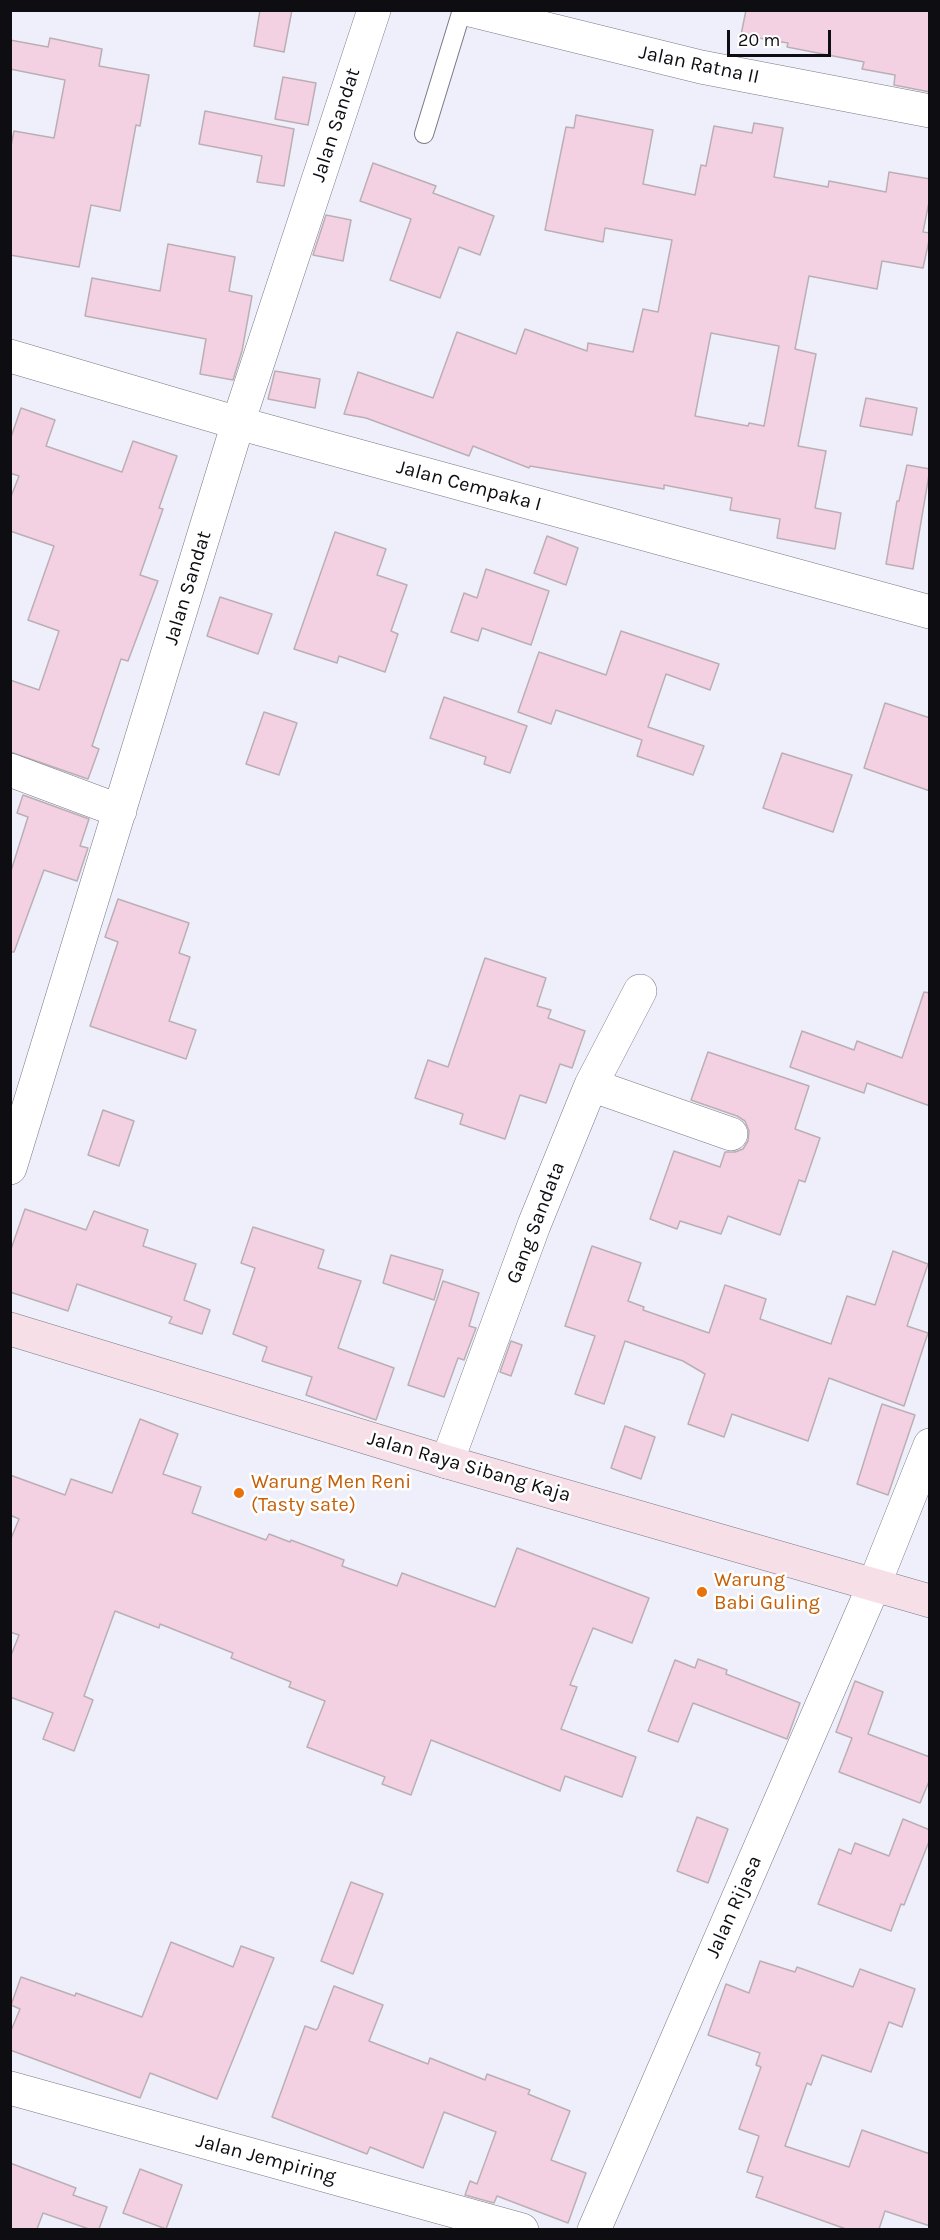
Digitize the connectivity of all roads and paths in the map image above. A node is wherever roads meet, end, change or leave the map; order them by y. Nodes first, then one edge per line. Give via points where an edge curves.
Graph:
1 (374, 10) edge
2 (462, 10) edge
3 (470, 10) edge
4 (930, 111) edge
5 (424, 134) dead end
6 (10, 356) edge
7 (238, 423) junction
8 (930, 612) edge
9 (10, 770) edge
10 (120, 811) junction
11 (640, 991) dead end
12 (591, 1085) junction
13 (731, 1134) dead end
14 (10, 1168) edge
15 (10, 1329) edge
16 (930, 1445) edge
17 (447, 1462) junction
18 (874, 1586) junction
19 (930, 1601) edge
20 (10, 2088) edge
21 (522, 2229) edge
22 (594, 2229) edge

1 - 7 street, Jalan Sandat
2 - 5 lane
3 - 4 street, Jalan Ratna II via 701,67
6 - 7 street, Jalan Cempaka I
7 - 8 street, Jalan Cempaka I
7 - 10 street, Jalan Sandat
9 - 10 street
10 - 14 street, Jalan Sandat
11 - 12 street, Gang Sandata
12 - 13 street
12 - 17 street, Gang Sandata via 534,1225
15 - 17 main road, Jalan Raya Sibang Kaja
16 - 18 street, Jalan Rijasa
17 - 18 main road, Jalan Raya Sibang Kaja
18 - 19 main road, Jalan Raya Sibang Kaja
18 - 22 street, Jalan Rijasa
20 - 21 street, Jalan Jempiring

